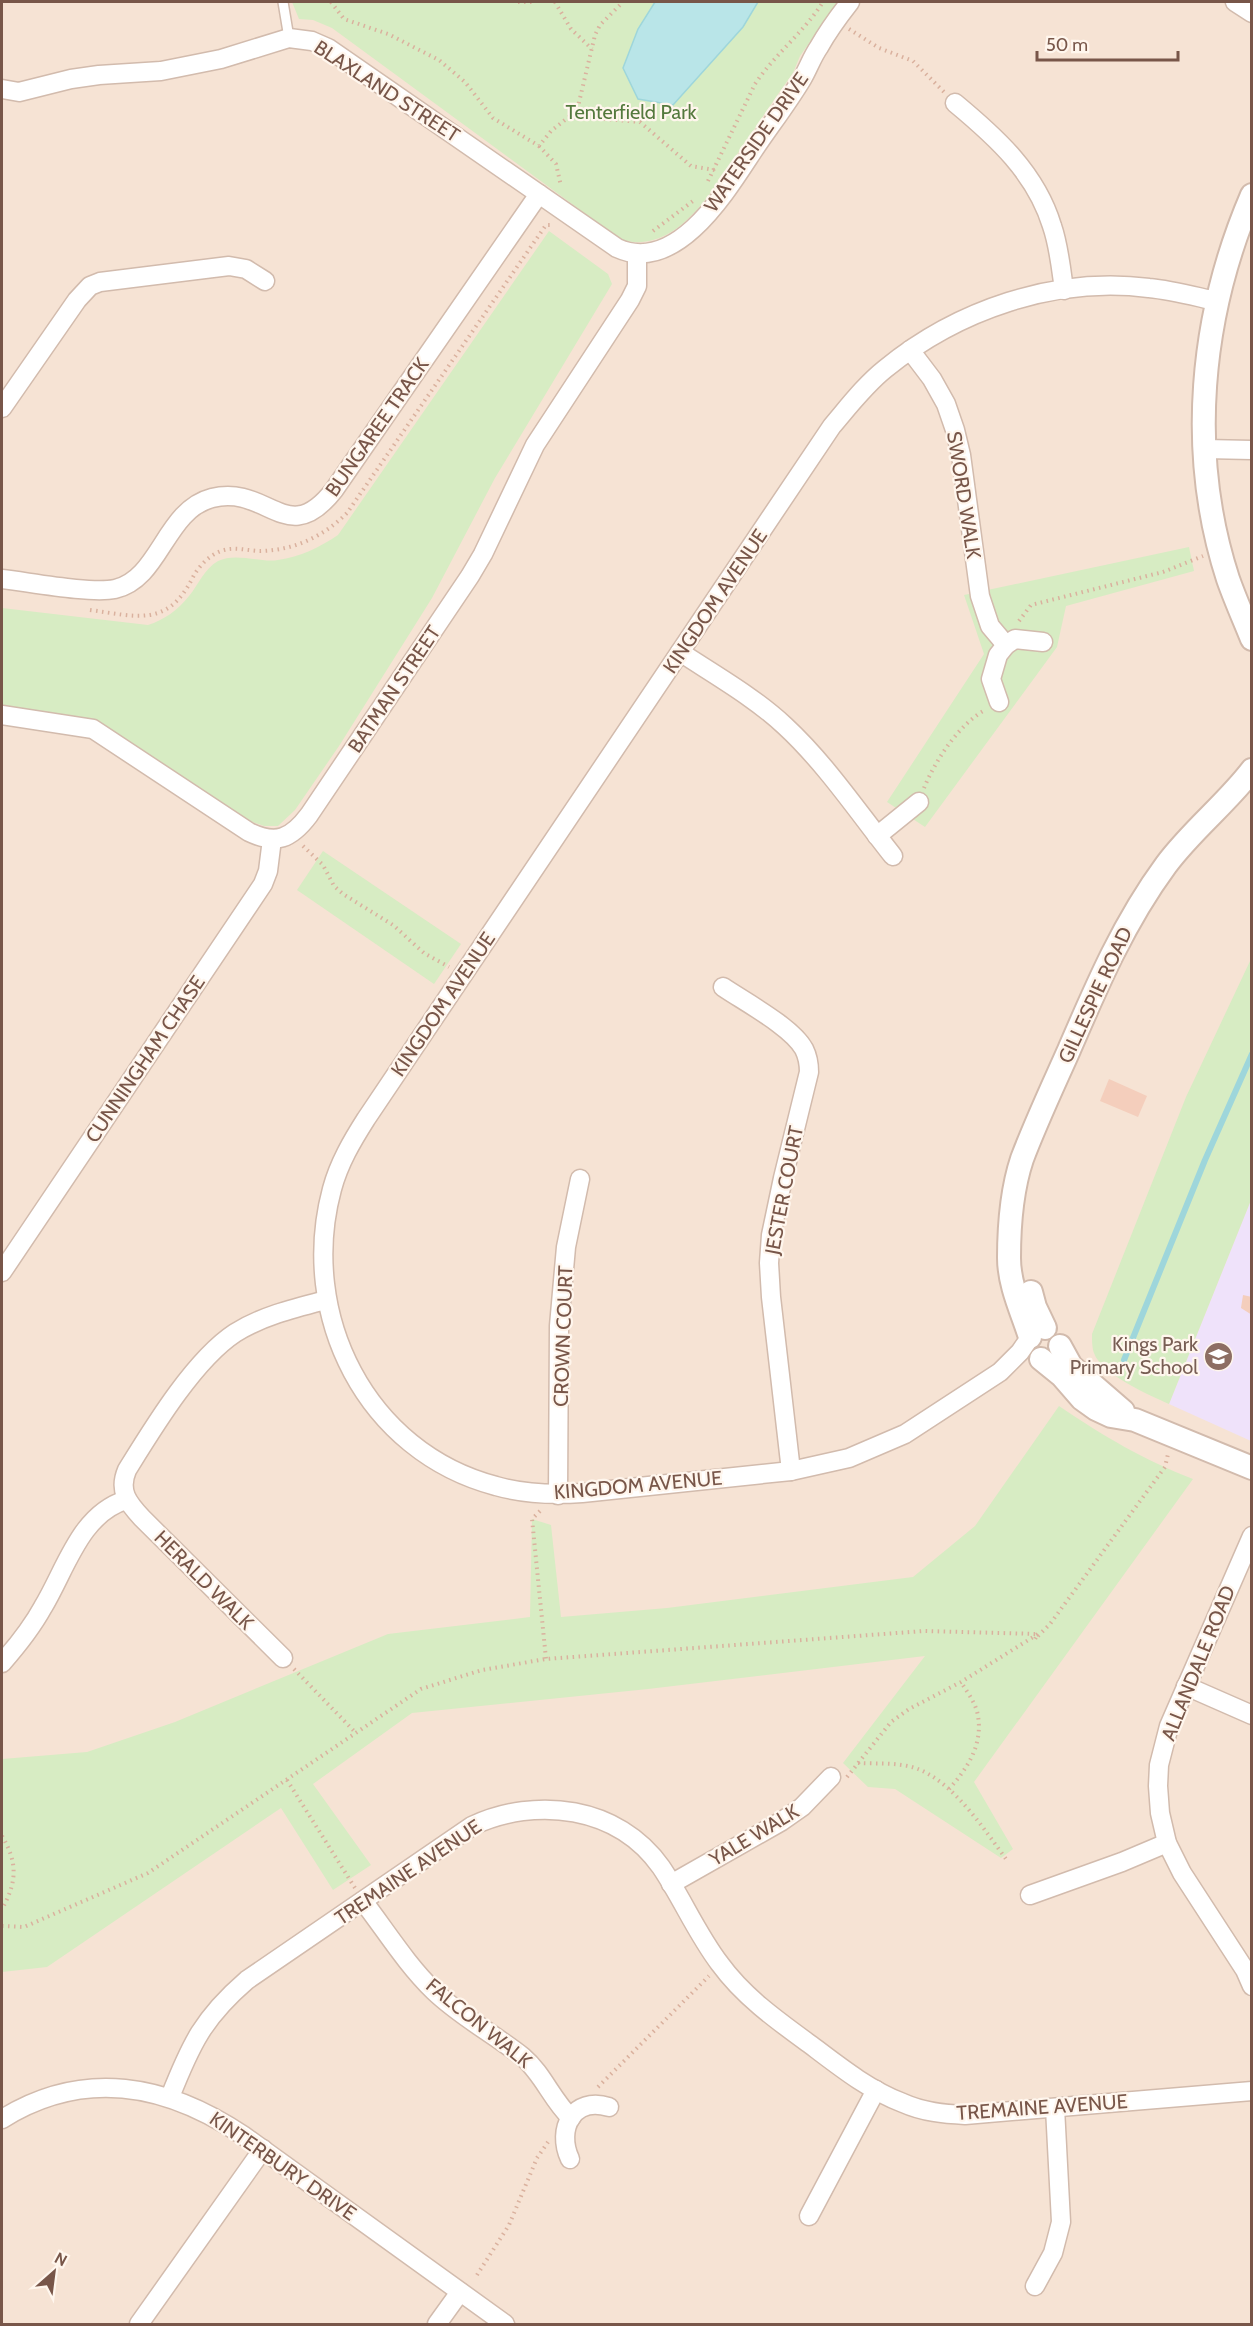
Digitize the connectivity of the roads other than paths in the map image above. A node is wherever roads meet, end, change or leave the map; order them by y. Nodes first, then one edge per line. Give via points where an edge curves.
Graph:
1 (283, 2) edge
2 (850, 2) edge
3 (1235, 2) edge
4 (1251, 13) edge
5 (289, 38) junction
6 (2, 89) edge
7 (955, 103) road end
8 (539, 194) junction
9 (1251, 195) edge
10 (637, 254) junction
11 (264, 281) dead end
12 (1064, 290) junction
13 (1216, 301) junction
14 (910, 350) junction
15 (2, 408) edge
16 (1205, 449) junction
17 (1251, 450) edge
18 (2, 579) edge
19 (1251, 639) edge
20 (1043, 642) dead end
21 (1006, 645) junction
22 (680, 652) junction
23 (999, 702) road end
24 (2, 715) edge
25 (1247, 779) edge
26 (919, 802) road end
27 (877, 836) junction
28 (272, 839) junction
29 (893, 856) dead end
30 (723, 987) dead end
31 (580, 1179) dead end
32 (2, 1272) edge
33 (326, 1300) junction
34 (1037, 1344) junction
35 (1135, 1420) junction
36 (1251, 1468) edge
37 (791, 1471) junction
38 (558, 1495) junction
39 (126, 1500) junction
40 (1251, 1536) edge
41 (283, 1658) road end
42 (2, 1663) edge
43 (1186, 1686) junction
44 (1251, 1715) edge
45 (838, 1778) road end
46 (1167, 1843) junction
47 (671, 1884) junction
48 (1030, 1895) dead end
49 (363, 1901) junction
50 (1251, 1986) edge
51 (876, 2090) junction
52 (1251, 2091) edge
53 (170, 2097) junction
54 (609, 2107) dead end
55 (1055, 2108) junction
56 (571, 2118) junction
57 (2, 2119) edge
58 (263, 2149) junction
59 (570, 2159) dead end
60 (809, 2216) dead end
61 (1035, 2286) dead end
62 (460, 2292) junction
63 (139, 2325) edge
64 (437, 2325) edge
65 (505, 2325) edge

1 - 5 lane
2 - 10 street, WATERSIDE DRIVE via 817,49 802,80 710,212 664,248
3 - 4 street
5 - 6 street, BLAXLAND STREET via 191,66 71,79 26,91
5 - 8 street, BLAXLAND STREET via 328,48
7 - 12 street via 1004,145 1041,198 1057,242
8 - 10 street, BLAXLAND STREET via 616,248
8 - 18 street, BUNGAREE TRACK via 318,508 304,514 284,515 241,496 210,498 185,513 135,579 113,590
9 - 13 street
10 - 28 street, BATMAN STREET via 637,286 630,300 539,438 470,576 309,815 292,834
11 - 15 street via 246,269 229,266 113,279 90,286
12 - 13 street, KINGDOM AVENUE via 1148,287
12 - 14 street, KINGDOM AVENUE via 993,307 938,332
13 - 16 street via 1205,370
14 - 21 street, SWORD WALK via 937,388 955,430 980,596 990,626
14 - 22 street, KINGDOM AVENUE via 883,370 832,426
16 - 17 street
16 - 19 street via 1208,490 1220,549
20 - 21 street via 1015,639
21 - 23 street via 998,655 991,679
22 - 27 street via 784,724
22 - 33 street, KINGDOM AVENUE via 341,1162 322,1241
24 - 28 street via 93,729 249,832
25 - 34 street, GILLESPIE ROAD via 1168,862 1133,913 1022,1160 1012,1206 1009,1259 1014,1287
26 - 27 street
27 - 29 street
28 - 32 street, CUNNINGHAM CHASE via 268,871 262,884
30 - 37 street, JESTER COURT via 792,1035 808,1060 809,1072 771,1235 769,1263
31 - 38 street, CROWN COURT via 560,1314
33 - 38 street, KINGDOM AVENUE via 335,1335 356,1381 372,1404 409,1440 448,1467 486,1483
33 - 39 street via 258,1321 217,1346 186,1382 127,1470 123,1486
34 - 35 street via 1082,1399 1111,1416
34 - 35 street via 1055,1332 1071,1366
34 - 37 street, KINGDOM AVENUE via 893,1440 849,1458
35 - 36 street
37 - 38 street, KINGDOM AVENUE
39 - 41 street, HERALD WALK
39 - 42 street via 107,1508 92,1521 44,1606
40 - 43 street, ALLANDALE ROAD
43 - 44 street
43 - 46 street, ALLANDALE ROAD via 1169,1726 1159,1766 1160,1813
45 - 47 street, YALE WALK via 782,1821
46 - 48 street
46 - 50 street, ALLANDALE ROAD
47 - 49 street, TREMAINE AVENUE via 641,1846 612,1826 573,1812 534,1809 491,1817 472,1826
47 - 51 street, TREMAINE AVENUE via 694,1926 740,1988 846,2072
49 - 53 street, TREMAINE AVENUE via 247,1980 225,2000 197,2037
49 - 56 street, FALCON WALK via 433,1990 522,2057
51 - 55 street, TREMAINE AVENUE via 903,2103 945,2114
51 - 60 street
52 - 55 street, TREMAINE AVENUE
53 - 57 street, KINTERBURY DRIVE via 136,2089 101,2087 42,2099
53 - 58 street, KINTERBURY DRIVE via 222,2121
54 - 56 street via 585,2106
55 - 61 street via 1061,2222 1053,2253
56 - 59 street via 564,2138
58 - 62 street, KINTERBURY DRIVE
58 - 63 street
62 - 64 street
62 - 65 street, KINTERBURY DRIVE

